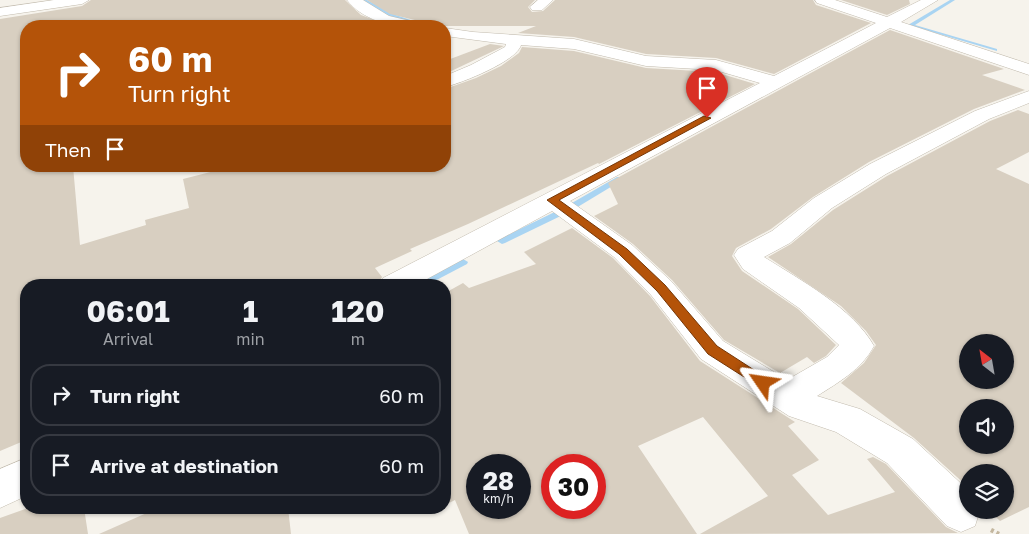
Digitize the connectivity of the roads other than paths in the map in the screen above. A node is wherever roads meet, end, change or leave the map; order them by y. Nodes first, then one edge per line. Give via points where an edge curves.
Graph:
1 (82, 0) edge
2 (354, 0) edge
3 (822, 0) edge
4 (930, 0) edge
5 (0, 12) edge
6 (388, 20) edge
7 (889, 21) junction
8 (451, 33) edge
9 (515, 39) junction
10 (1029, 70) edge
11 (451, 79) edge
12 (776, 82) junction
13 (1029, 97) edge
14 (552, 200) junction
15 (404, 279) edge
16 (786, 397) junction
17 (20, 479) edge
18 (0, 489) edge
19 (959, 510) edge

1 - 5 street
2 - 6 street
3 - 7 street
4 - 7 street
7 - 10 street
7 - 12 street
8 - 9 street
9 - 11 street via 512,50
9 - 12 street via 582,45 646,61 716,65
12 - 14 street
13 - 16 street via 982,114 878,169 823,203 781,237 747,256 830,315 858,346 839,366
14 - 15 street
14 - 16 street via 623,251 661,288 712,350
16 - 19 street via 801,406 847,420 900,451
17 - 18 street

